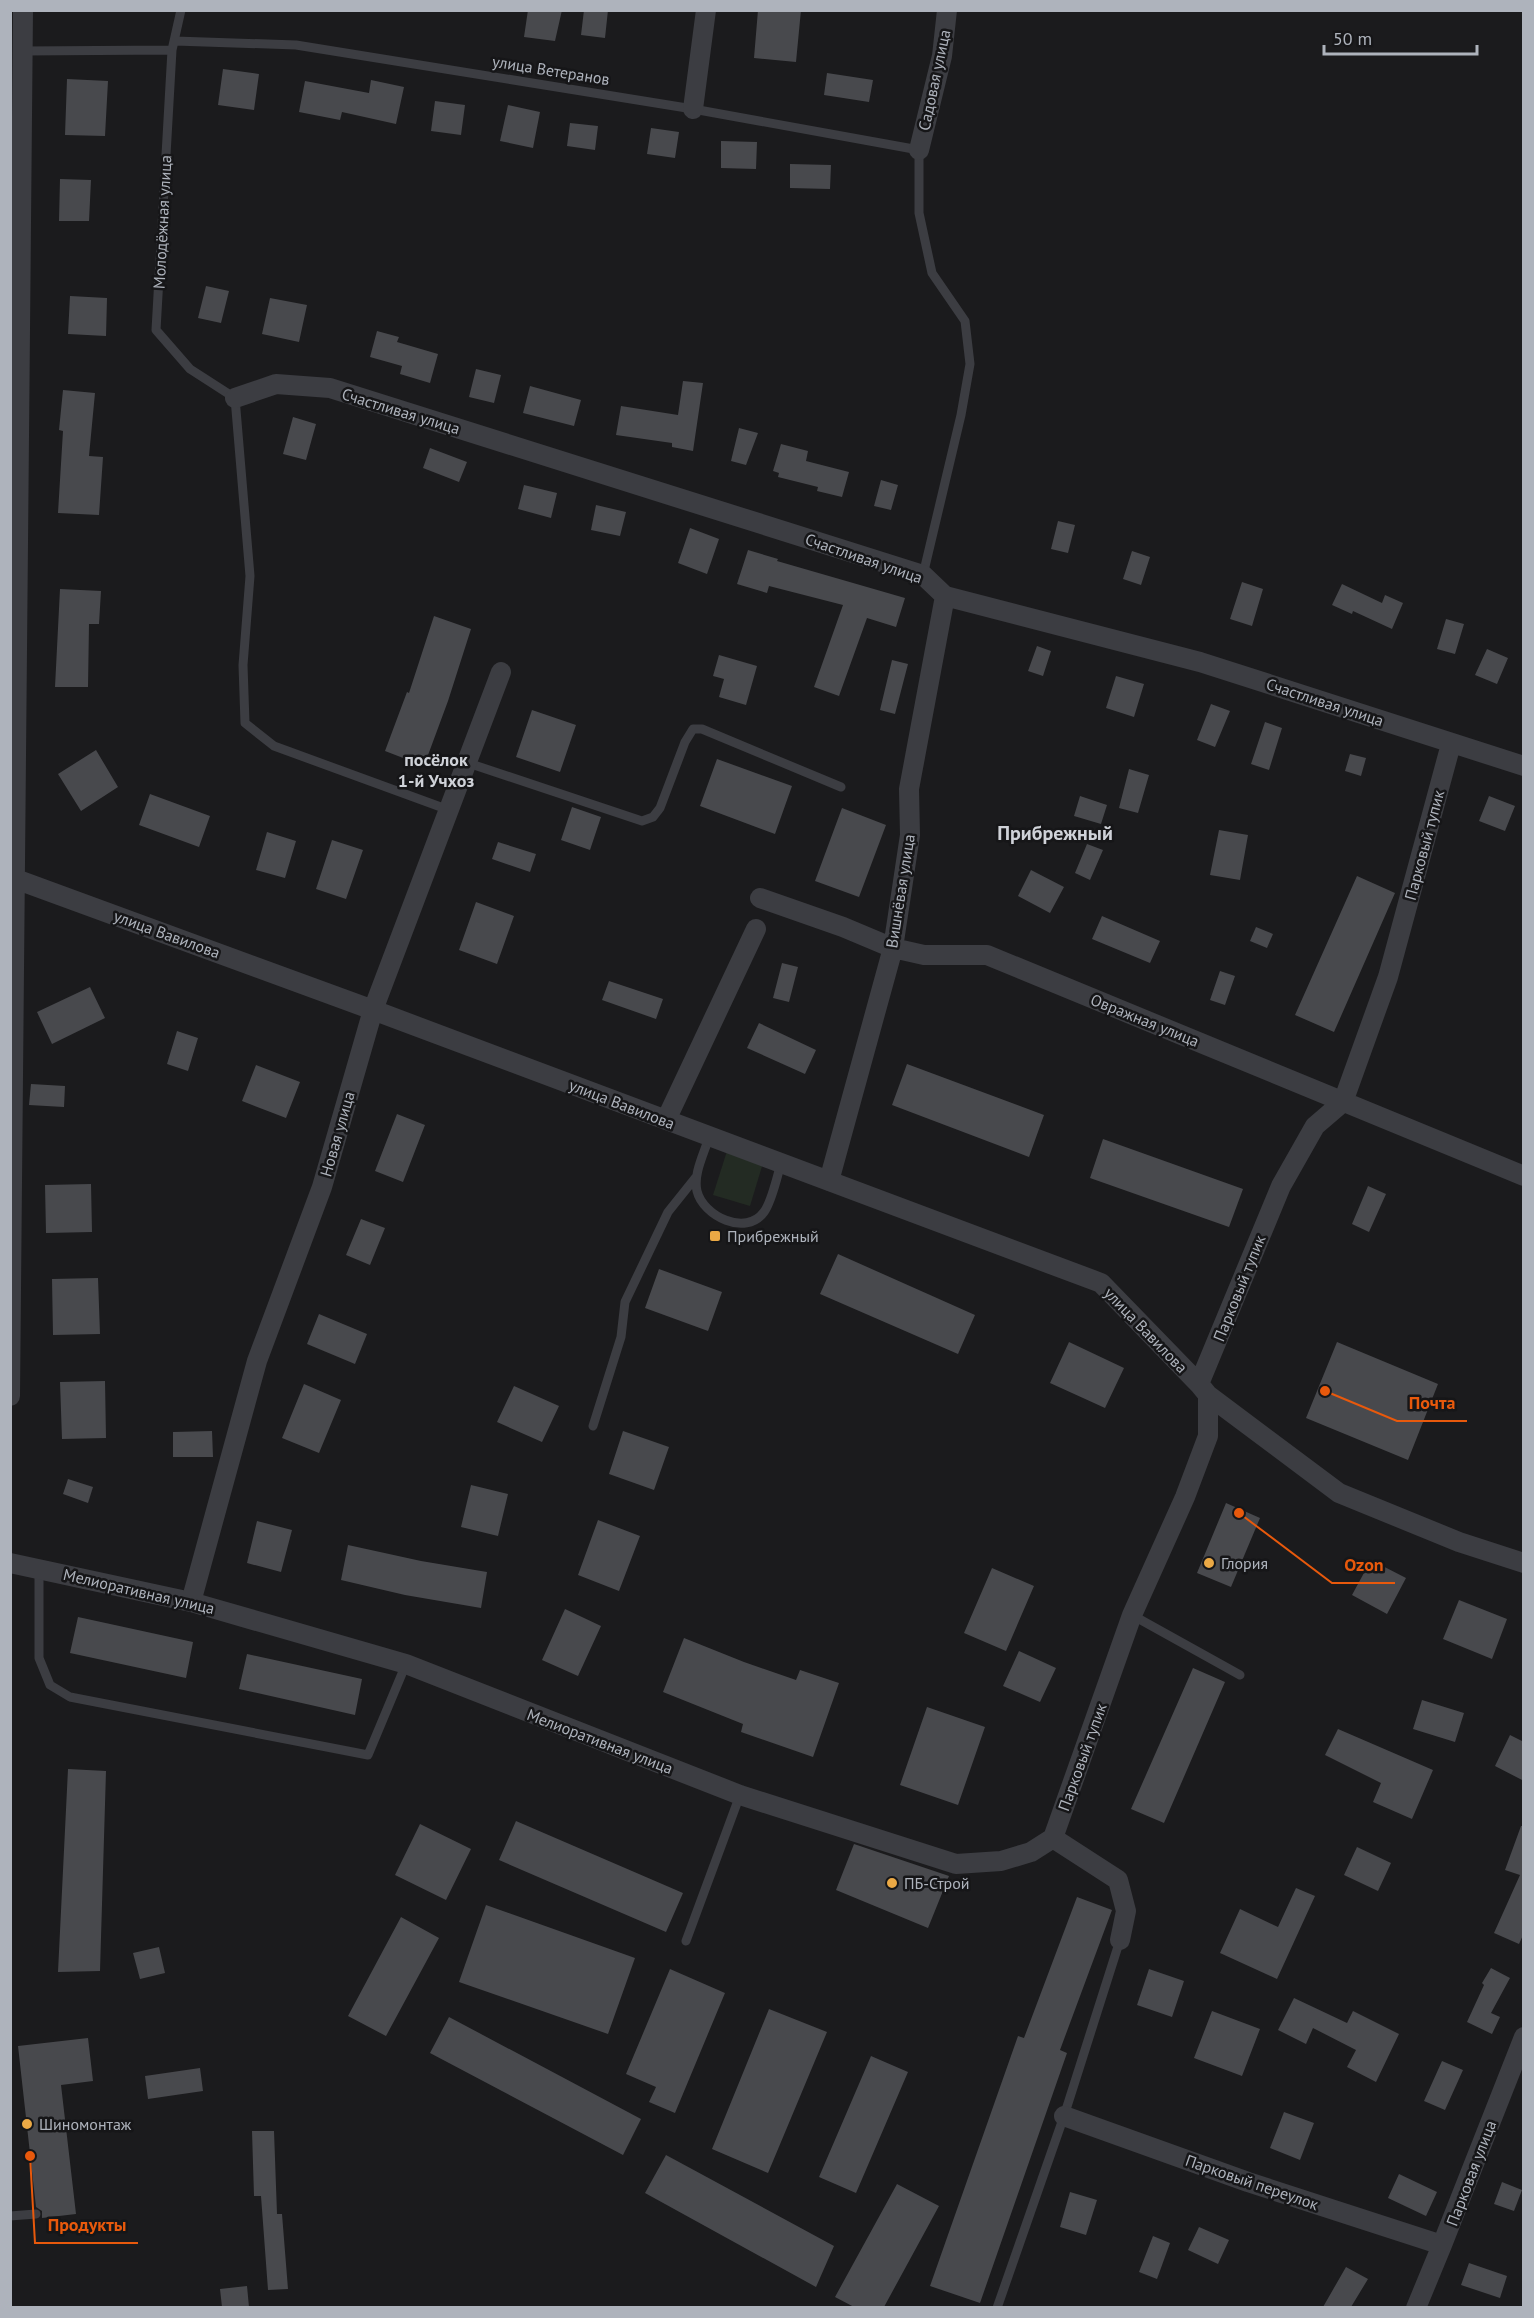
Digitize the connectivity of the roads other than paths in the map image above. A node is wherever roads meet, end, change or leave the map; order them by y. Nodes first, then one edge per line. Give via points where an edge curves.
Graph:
1 (23, 10) edge
2 (181, 10) edge
3 (706, 10) edge
4 (947, 10) edge
5 (174, 45) junction
6 (23, 51) junction
7 (693, 109) junction
8 (919, 150) junction
9 (235, 398) junction
10 (923, 575) junction
11 (945, 596) junction
12 (501, 672) dead end
13 (1451, 744) junction
14 (468, 763) junction
15 (1524, 766) edge
16 (841, 787) dead end
17 (450, 811) junction
18 (12, 878) edge
19 (760, 898) dead end
20 (756, 929) dead end
21 (893, 948) junction
22 (373, 1010) junction
23 (1343, 1102) junction
24 (666, 1120) junction
25 (709, 1137) junction
26 (781, 1163) junction
27 (1524, 1176) edge
28 (696, 1177) junction
29 (830, 1181) junction
30 (1203, 1390) junction
31 (10, 1396) edge
32 (593, 1426) dead end
33 (10, 1563) edge
34 (1524, 1563) edge
35 (39, 1568) junction
36 (190, 1602) junction
37 (1132, 1615) junction
38 (406, 1664) junction
39 (1240, 1675) dead end
40 (740, 1795) junction
41 (1053, 1838) junction
42 (1120, 1940) joint
43 (686, 1941) dead end
44 (1524, 2037) edge
45 (1064, 2115) junction
46 (36, 2214) dead end
47 (10, 2216) edge
48 (1442, 2245) junction
49 (997, 2307) edge
50 (1416, 2307) edge

1 - 6 street
2 - 5 lane, Молодёжная улица
3 - 7 street
4 - 8 street, Садовая улица via 942,56
5 - 6 lane, улица Ветеранов
5 - 7 lane, улица Ветеранов via 296,45
5 - 9 lane, Молодёжная улица via 156,330 190,369
6 - 18 street
7 - 8 lane, улица Ветеранов
8 - 10 lane via 919,213 932,273 965,321 970,364 962,415
9 - 10 street, Счастливая улица via 276,384 330,388
9 - 17 lane via 250,576 243,665 245,723 274,746
10 - 11 street, Счастливая улица
11 - 13 street, Счастливая улица via 1200,662
11 - 21 street, Вишнёвая улица via 909,789 910,835
12 - 14 street, Новая улица
13 - 15 street, Счастливая улица
13 - 23 street, Парковый тупик via 1388,977
14 - 16 lane via 642,821 653,817 660,808 685,742 693,729 702,729
14 - 17 street, Новая улица
17 - 22 street, Новая улица
18 - 22 street, улица Вавилова
18 - 31 street
19 - 21 street, Овражная улица
20 - 24 street
21 - 23 street, Овражная улица via 924,955 987,955
21 - 29 street, Вишнёвая улица
22 - 24 street, улица Вавилова
22 - 36 street, Новая улица via 322,1187 256,1361
23 - 27 street, Овражная улица
23 - 30 street, Парковый тупик via 1315,1126 1281,1186
24 - 25 street, улица Вавилова
25 - 26 street, улица Вавилова
25 - 28 lane
26 - 28 lane via 765,1211 745,1224 724,1219 705,1208
26 - 29 street, улица Вавилова
28 - 32 lane via 668,1212 625,1302 621,1337
29 - 30 street, улица Вавилова via 1101,1283
30 - 34 street, улица Вавилова via 1339,1493 1459,1542
30 - 37 street, Парковый тупик via 1208,1436
33 - 35 street, Мелиоративная улица
35 - 36 street, Мелиоративная улица
35 - 38 lane via 39,1658 50,1685 70,1697 368,1755
36 - 38 street, Мелиоративная улица
37 - 39 lane
37 - 41 street, Парковый тупик
38 - 40 street, Мелиоративная улица
40 - 41 street, Мелиоративная улица via 956,1864 1001,1861 1031,1852
40 - 43 lane
41 - 42 street via 1118,1880 1126,1911
42 - 45 lane
44 - 48 street, Парковая улица
45 - 48 street, Парковый переулок via 1248,2182
45 - 49 lane
46 - 47 lane
48 - 50 street, Парковая улица

